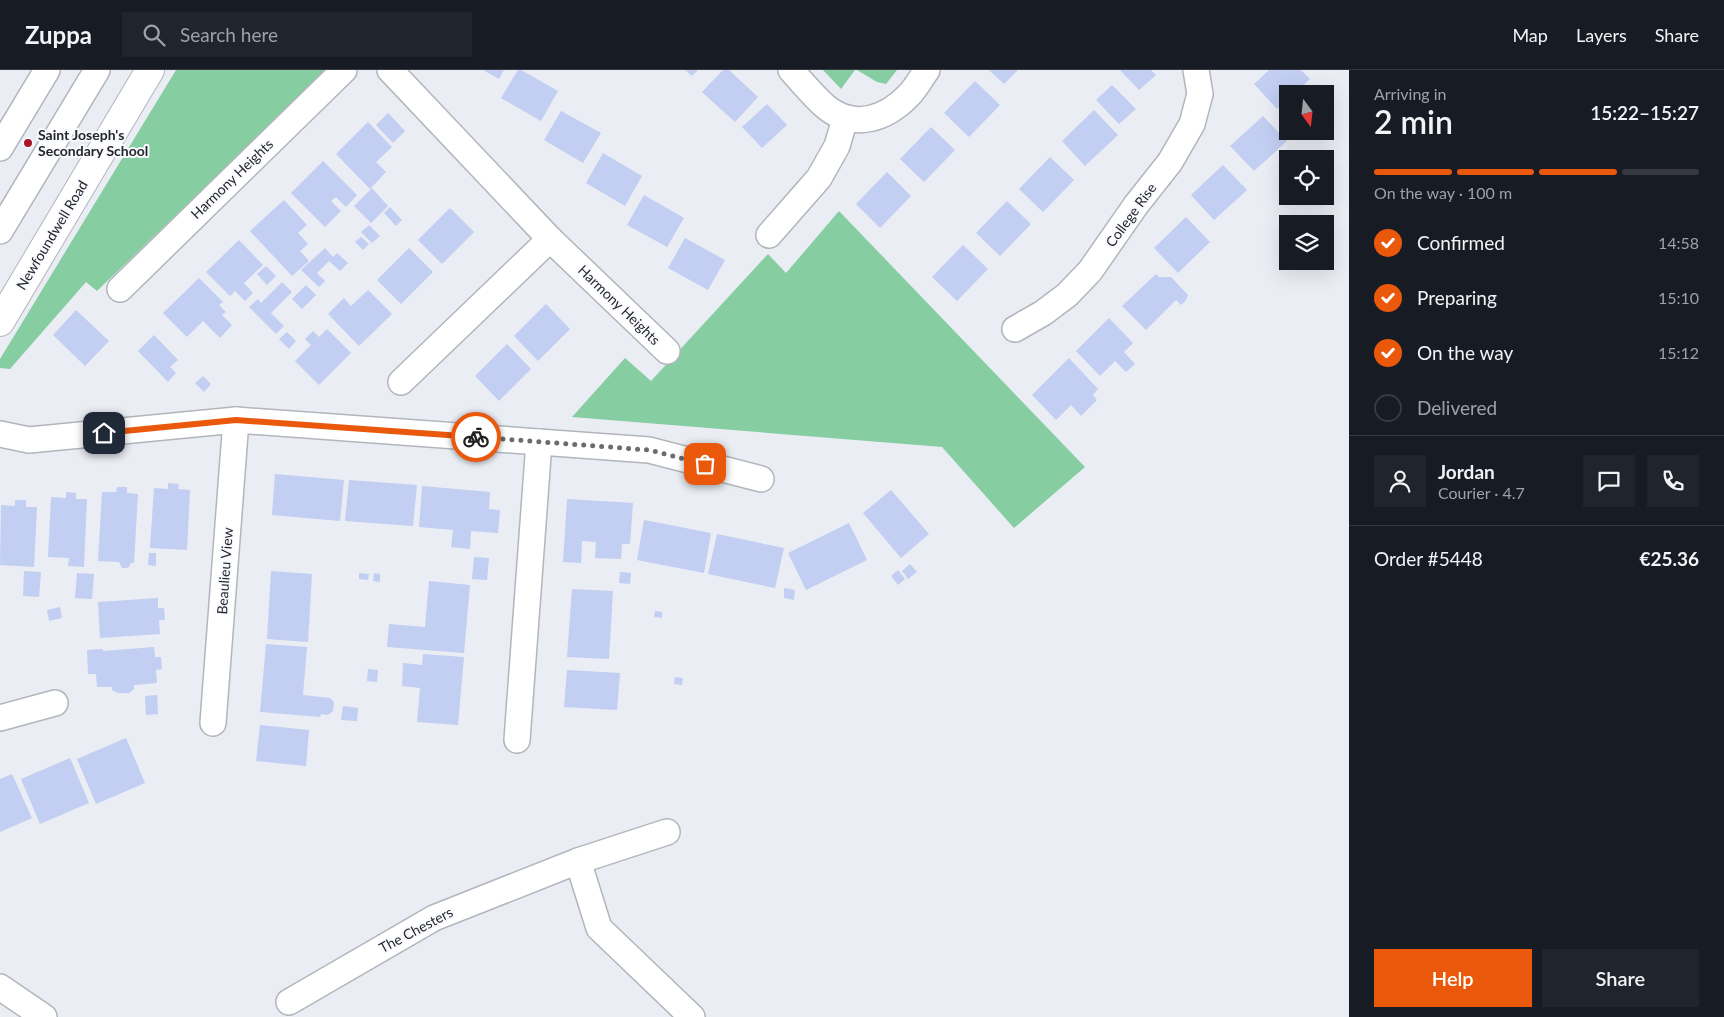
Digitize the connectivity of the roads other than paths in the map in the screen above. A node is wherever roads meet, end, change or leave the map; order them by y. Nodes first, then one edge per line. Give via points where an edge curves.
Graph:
1 (47, 70) edge
2 (97, 70) edge
3 (150, 70) edge
4 (344, 70) edge
5 (390, 70) edge
6 (791, 70) edge
7 (927, 70) edge
8 (1196, 70) edge
9 (845, 119) junction
10 (0, 148) edge
11 (0, 231) edge
12 (768, 235) dead end
13 (550, 239) junction
14 (120, 288) dead end
15 (0, 322) edge
16 (1015, 329) dead end
17 (667, 351) dead end
18 (401, 382) dead end
19 (236, 420) junction
20 (0, 434) edge
21 (539, 442) junction
22 (761, 479) dead end
23 (55, 703) dead end
24 (0, 718) edge
25 (213, 723) dead end
26 (518, 740) dead end
27 (667, 832) dead end
28 (578, 861) junction
29 (0, 987) edge
30 (289, 1012) edge
31 (44, 1017) edge
32 (692, 1017) edge

1 - 10 street
2 - 11 street
3 - 15 main road, Newfoundwell Road
4 - 14 street, Harmony Heights
5 - 13 street, Harmony Heights
6 - 9 street via 826,107
7 - 9 street via 909,95 885,114 869,120
8 - 16 street, College Rise via 1200,94 1192,124 1170,162 1090,271 1068,295
9 - 12 street via 837,146 819,178
13 - 17 street, Harmony Heights
13 - 18 street
19 - 20 street via 29,440
19 - 21 street
19 - 25 street, Beaulieu View
21 - 22 street via 649,450
21 - 26 street
23 - 24 street
27 - 28 street, The Chesters
28 - 30 street, The Chesters via 434,918
28 - 32 street via 599,928
29 - 31 street

